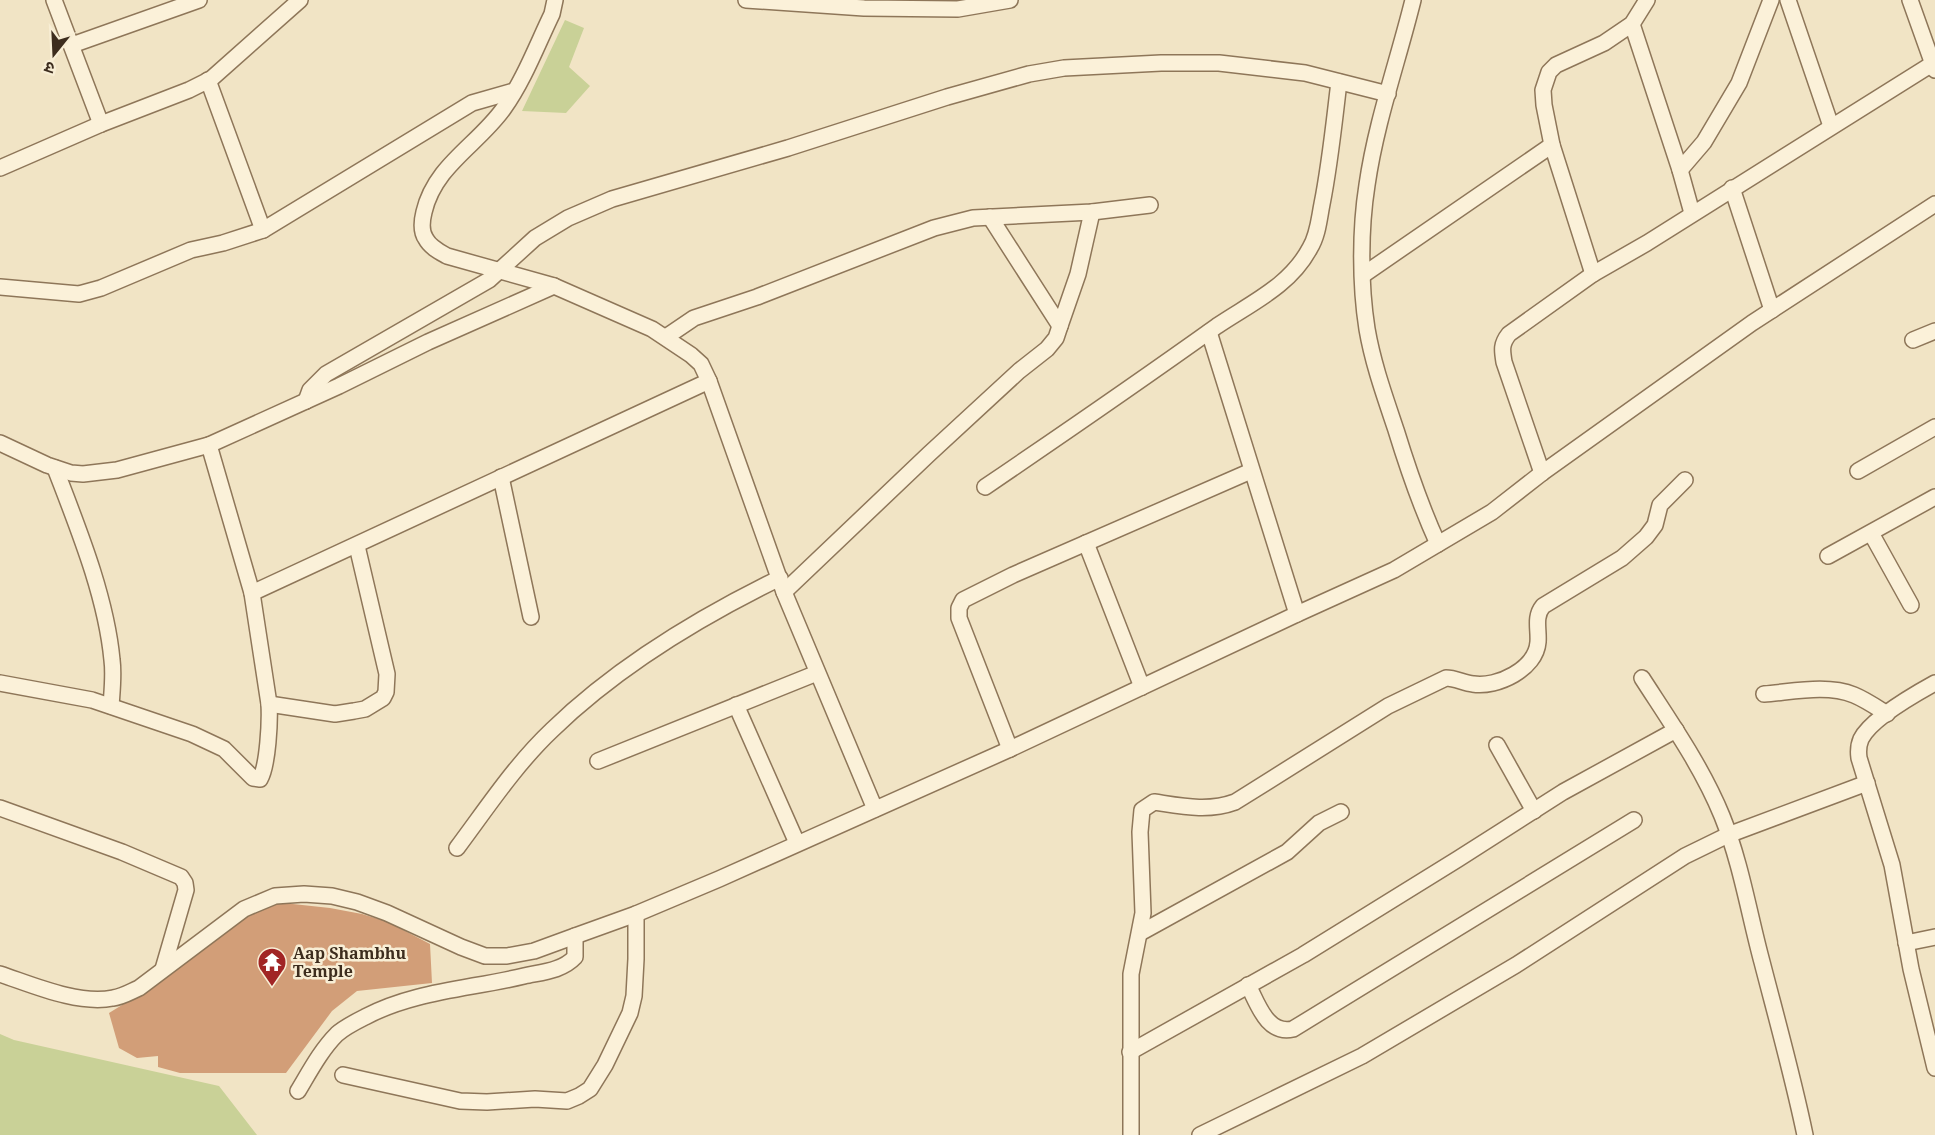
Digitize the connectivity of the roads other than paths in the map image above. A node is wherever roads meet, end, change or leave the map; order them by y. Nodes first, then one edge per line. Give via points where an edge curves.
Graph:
1 (54, 0) edge
2 (199, 0) edge
3 (300, 0) edge
4 (555, 0) edge
5 (746, 0) edge
6 (1010, 0) edge
7 (1413, 0) edge
8 (1647, 0) edge
9 (1771, 0) edge
10 (1788, 0) edge
11 (1910, 0) edge
12 (796, 2) edge
13 (1632, 24) junction
14 (72, 45) junction
15 (1934, 67) edge
16 (208, 80) junction
17 (1339, 82) junction
18 (514, 91) junction
19 (1388, 94) junction
20 (101, 124) junction
21 (1831, 126) junction
22 (1552, 145) junction
23 (0, 168) edge
24 (1680, 170) junction
25 (1732, 188) junction
26 (1935, 204) edge
27 (1150, 205) dead end
28 (1092, 212) junction
29 (1692, 213) junction
30 (990, 217) junction
31 (263, 230) junction
32 (499, 269) junction
33 (1593, 274) junction
34 (1363, 275) junction
35 (554, 286) junction
36 (0, 287) edge
37 (1772, 310) junction
38 (1060, 326) junction
39 (1935, 331) edge
40 (1209, 332) junction
41 (666, 337) junction
42 (1913, 340) dead end
43 (710, 381) junction
44 (306, 401) junction
45 (1935, 427) edge
46 (0, 442) edge
47 (208, 445) junction
48 (55, 468) junction
49 (1251, 471) junction
50 (1858, 471) dead end
51 (1542, 472) junction
52 (501, 477) junction
53 (1685, 480) dead end
54 (985, 487) dead end
55 (1935, 497) edge
56 (1871, 533) junction
57 (1086, 543) junction
58 (1438, 544) junction
59 (357, 546) junction
60 (1828, 556) dead end
61 (782, 585) junction
62 (252, 593) junction
63 (1911, 605) dead end
64 (1298, 614) junction
65 (531, 617) dead end
66 (817, 673) junction
67 (1642, 678) dead end
68 (0, 682) edge
69 (1935, 683) edge
70 (1142, 687) junction
71 (1764, 694) dead end
72 (269, 704) junction
73 (736, 705) junction
74 (111, 706) junction
75 (1887, 714) junction
76 (1676, 730) junction
77 (1497, 745) dead end
78 (1010, 749) junction
79 (598, 761) dead end
80 (1867, 783) junction
81 (0, 808) edge
82 (875, 809) junction
83 (1534, 811) junction
84 (1341, 812) dead end
85 (1634, 820) dead end
86 (1728, 835) junction
87 (797, 843) junction
88 (457, 848) dead end
89 (636, 914) junction
90 (1140, 933) junction
91 (575, 936) junction
92 (1935, 937) edge
93 (1906, 943) junction
94 (163, 969) junction
95 (0, 974) edge
96 (1248, 985) junction
97 (1130, 1052) junction
98 (1935, 1068) edge
99 (343, 1075) dead end
100 (298, 1091) dead end
101 (1131, 1135) edge
102 (1200, 1135) edge
103 (1805, 1135) edge

1 - 14 street
2 - 14 street
3 - 16 street
4 - 18 street via 552,14
5 - 12 street
6 - 12 street via 958,9 864,8
7 - 19 street
8 - 13 street
9 - 24 street via 1739,83 1704,142
10 - 21 street
11 - 15 street
13 - 22 street via 1549,72 1543,90
13 - 24 street
14 - 20 street
15 - 21 street
16 - 20 street
16 - 31 street
17 - 19 street
17 - 32 street via 1289,70 1219,63 1104,65 1029,74 612,198 535,238
17 - 40 street via 1325,191 1312,246 1289,277
18 - 31 street via 472,103
18 - 32 street via 496,119 435,182 423,216 425,239 435,249 447,256
19 - 34 street via 1367,182
20 - 23 street
21 - 25 street
22 - 33 street
22 - 34 street
24 - 29 street
25 - 29 street
25 - 37 street
26 - 37 street
27 - 28 street
28 - 30 street
28 - 38 street via 1078,274
29 - 33 street
30 - 38 street
30 - 41 street via 934,228 885,246 693,318
31 - 36 street via 191,250 79,294
32 - 35 street
32 - 44 street via 489,279 326,374 310,390
33 - 51 street via 1504,340 1502,348 1520,413
34 - 58 street via 1367,329 1382,385 1421,508
35 - 41 street
35 - 44 street
37 - 51 street
38 - 61 street via 1047,349
39 - 42 street
40 - 49 street
40 - 54 street
41 - 43 street via 691,354
43 - 52 street
43 - 61 street
44 - 47 street
45 - 50 street
46 - 48 street
47 - 48 street via 106,472 83,474
47 - 62 street
48 - 74 street via 107,629 113,674
49 - 57 street
49 - 64 street
51 - 58 street via 1492,512
52 - 59 street
52 - 65 street
53 - 90 street via 1660,505 1655,525 1646,537 1623,558 1543,606 1538,615 1538,649 1525,669 1494,683 1475,685 1446,678 1388,706 1225,806 1201,808 1154,802 1142,810
55 - 56 street
56 - 60 street
56 - 63 street
57 - 70 street
57 - 78 street via 960,603 959,618
58 - 64 street via 1395,570
59 - 62 street
59 - 72 street via 387,674 386,692 378,702 365,708 335,714
61 - 66 street
61 - 88 street via 726,604 669,638 597,692 551,730 513,772
62 - 72 street
64 - 70 street
66 - 73 street
66 - 82 street
67 - 76 street
68 - 74 street
69 - 75 street
70 - 78 street
71 - 75 street via 1842,692
72 - 74 street via 264,770 256,780 213,742
73 - 79 street
73 - 87 street
75 - 80 street via 1864,734 1858,748
76 - 83 street
76 - 86 street via 1702,773
77 - 83 street
78 - 82 street
80 - 86 street
80 - 93 street via 1892,865
81 - 94 street via 181,877 186,890
82 - 87 street
83 - 96 street
84 - 90 street via 1319,823 1287,852
85 - 96 street via 1293,1029 1272,1026
86 - 102 street via 1685,856 1516,965 1362,1056
86 - 103 street via 1792,1071
87 - 89 street
89 - 91 street
89 - 99 street via 634,996 630,1012 605,1065 590,1089 579,1096 567,1101 460,1101
90 - 97 street via 1131,974
91 - 94 street via 534,951 485,956 357,902 332,896 288,894 244,909
91 - 100 street via 574,957 562,968 409,998 347,1026 320,1055
92 - 93 street
93 - 98 street
94 - 95 street via 139,988 110,999 56,993
96 - 97 street
97 - 101 street

